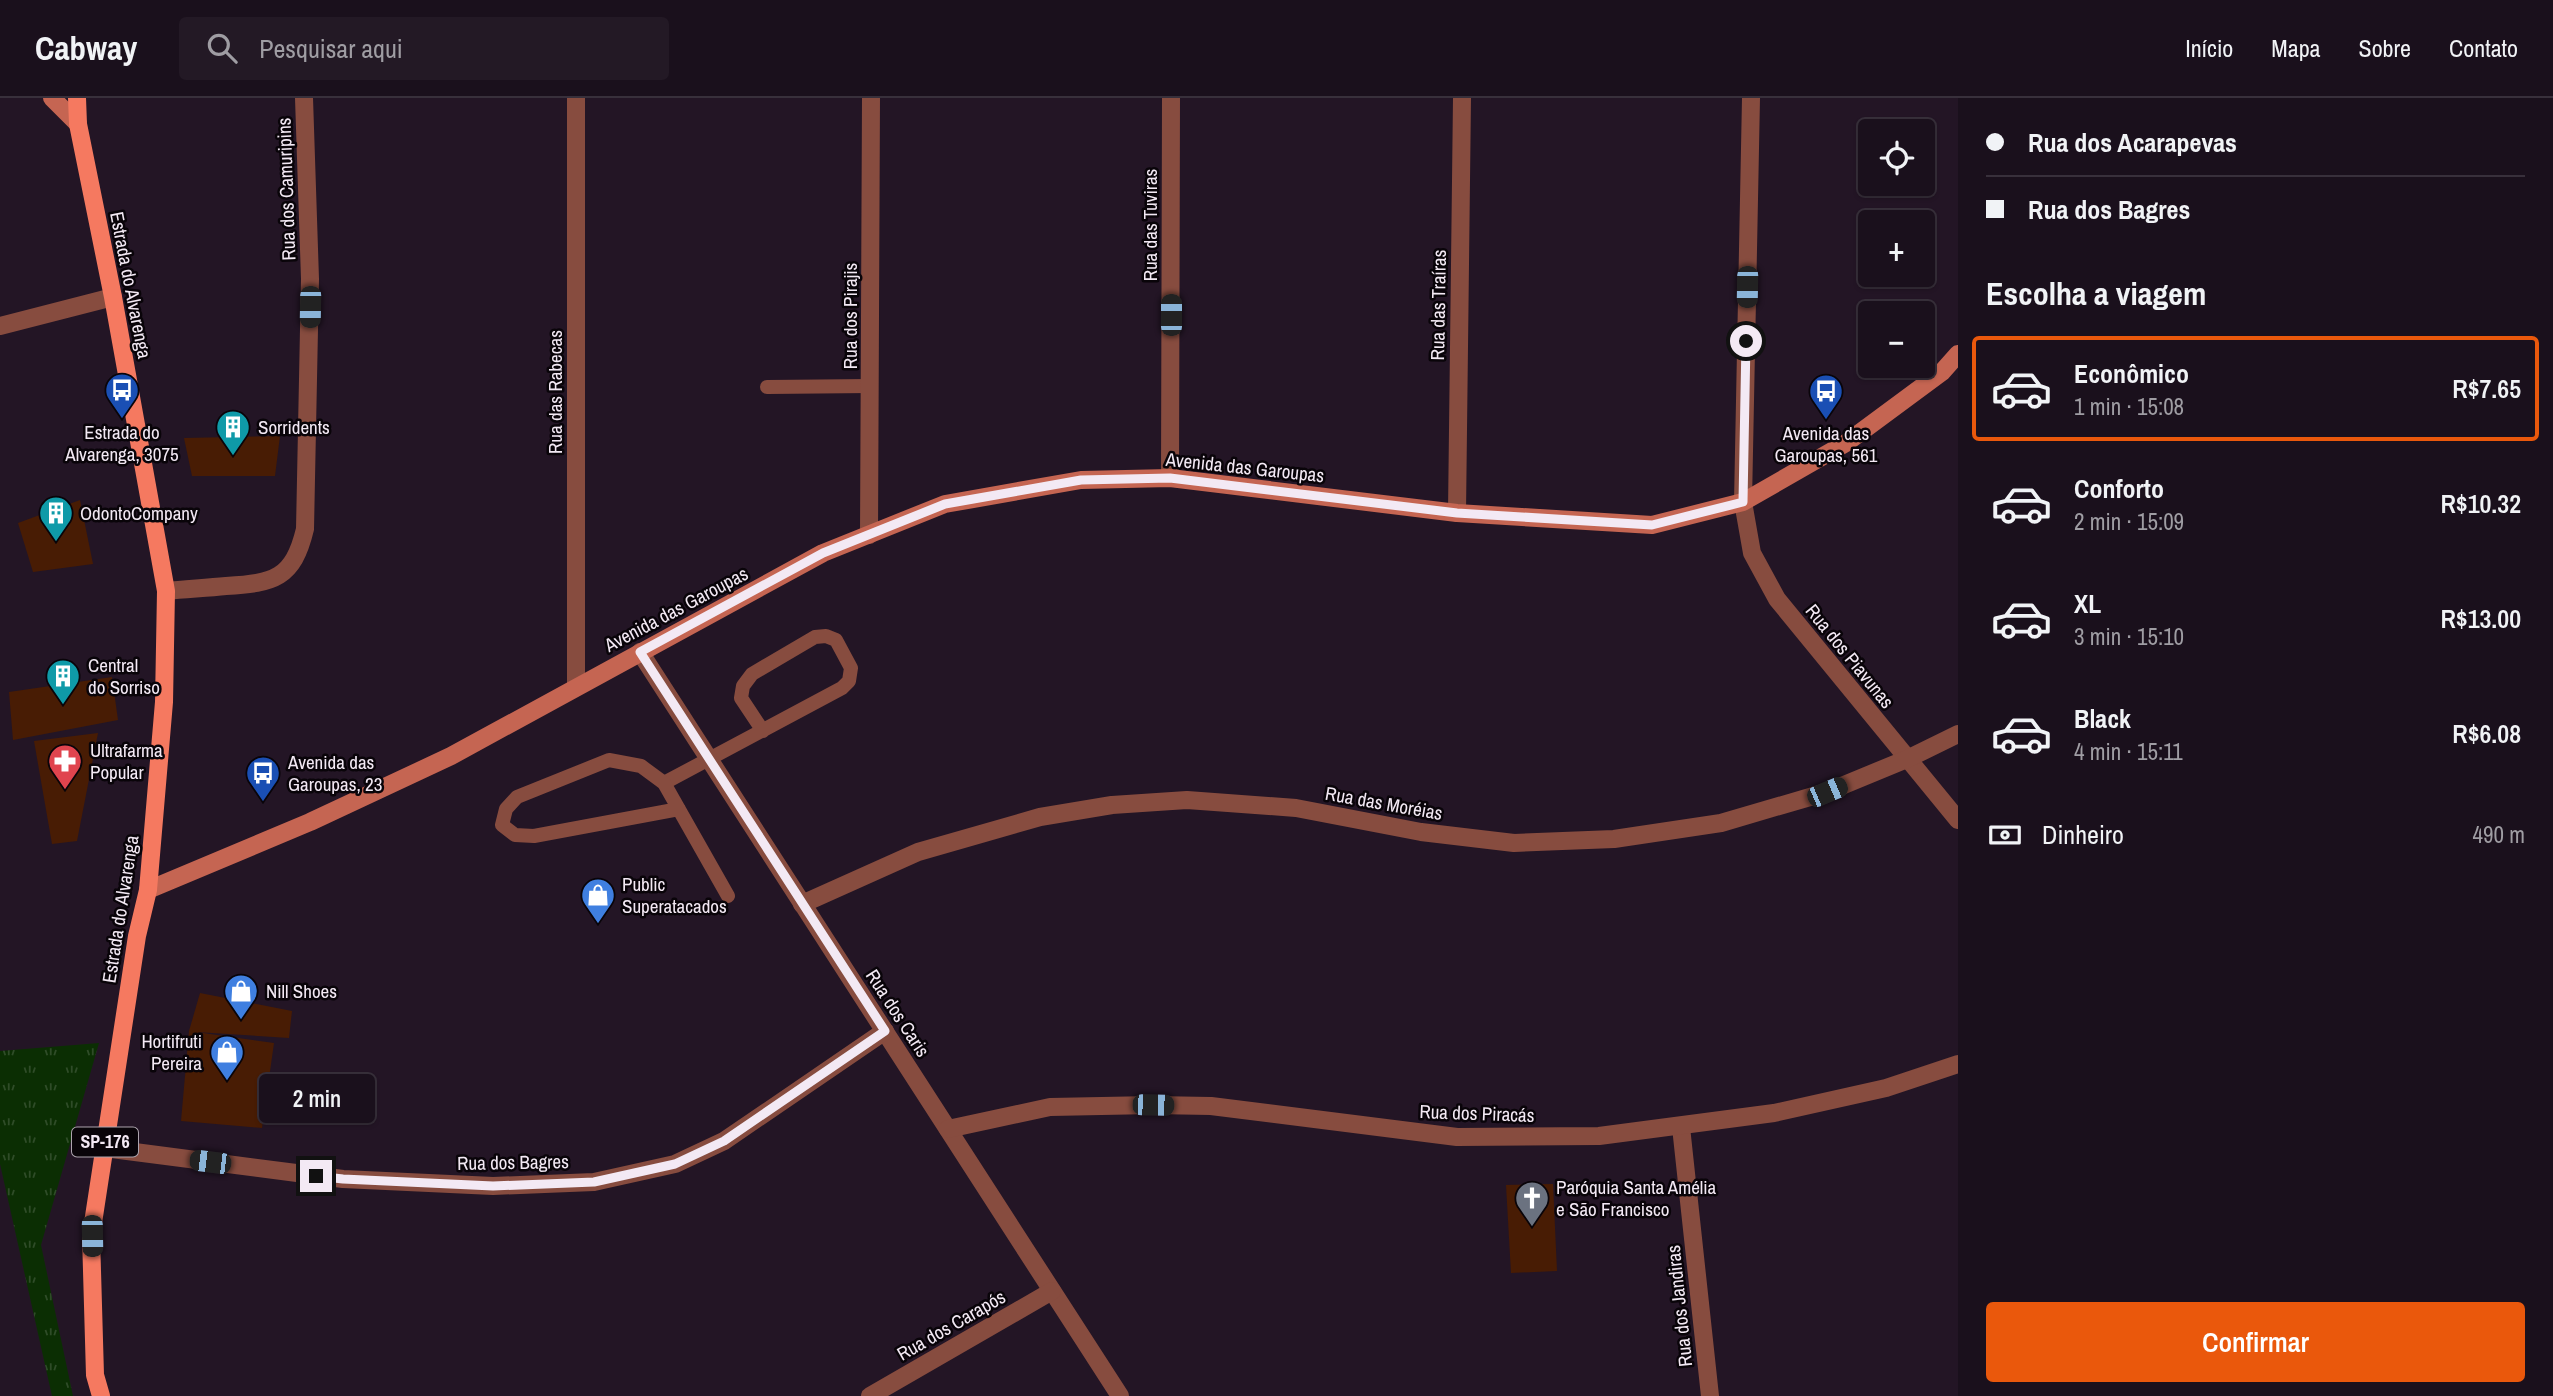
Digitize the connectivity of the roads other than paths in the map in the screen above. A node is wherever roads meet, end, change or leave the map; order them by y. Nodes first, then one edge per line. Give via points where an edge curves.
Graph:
1 (52, 98) edge
2 (76, 98) edge
3 (304, 98) edge
4 (576, 98) edge
5 (871, 98) edge
6 (1171, 98) edge
7 (1462, 98) edge
8 (1751, 98) edge
9 (78, 124) junction
10 (113, 297) junction
11 (0, 326) edge
12 (1958, 354) edge
13 (871, 386) junction
14 (767, 387) dead end
15 (1170, 478) junction
16 (1743, 502) junction
17 (1457, 513) junction
18 (869, 535) junction
19 (166, 591) junction
20 (640, 652) junction
21 (576, 686) junction
22 (763, 731) junction
23 (1958, 734) edge
24 (1907, 759) junction
25 (710, 760) junction
26 (664, 783) junction
27 (679, 809) junction
28 (1958, 820) edge
29 (148, 890) junction
30 (728, 897) dead end
31 (802, 904) junction
32 (885, 1031) junction
33 (1958, 1064) edge
34 (1681, 1127) junction
35 (948, 1129) junction
36 (104, 1149) junction
37 (1052, 1291) junction
38 (101, 1396) edge
39 (870, 1396) edge
40 (1120, 1396) edge
41 (1710, 1396) edge

1 - 9 street
2 - 9 main road, Estrada do Alvarenga / SP-176
3 - 19 street, Rua dos Camuripins via 310,279 305,529 300,550 279,576 261,584
4 - 21 street, Rua das Rabecas
5 - 13 street, Rua dos Pirajis
6 - 15 street, Rua das Tuviras
7 - 17 street, Rua das Traíras
8 - 16 street, Rua dos Piavunas
9 - 10 main road, Estrada do Alvarenga / SP-176
10 - 11 street
10 - 19 main road, Estrada do Alvarenga / SP-176
12 - 16 street, Avenida das Garoupas via 1942,372 1846,443
13 - 14 lane
13 - 18 street, Rua dos Pirajis
15 - 17 street, Avenida das Garoupas
15 - 18 street, Avenida das Garoupas via 1081,480 945,504
16 - 17 street, Avenida das Garoupas via 1652,525
16 - 24 street, Rua dos Piavunas via 1752,553 1777,599
18 - 20 street, Avenida das Garoupas via 823,553
19 - 29 main road, Estrada do Alvarenga / SP-176 via 164,702
20 - 21 street, Avenida das Garoupas
20 - 25 street, Rua dos Caris
21 - 29 street, Avenida das Garoupas via 439,762
22 - 22 lane via 849,681 851,668 836,640 815,637 752,674 741,698
22 - 25 lane
23 - 24 street, Rua das Moréias
24 - 28 street, Rua dos Piavunas
24 - 31 street, Rua das Moréias via 1827,792 1721,823 1614,839 1514,844 1296,808 1187,800 1112,805 1040,817 918,852
25 - 26 lane
25 - 31 street, Rua dos Caris
26 - 27 lane
26 - 27 lane via 642,766 608,760 517,797 506,809 502,825 515,835 534,836
27 - 30 lane
29 - 36 main road, Estrada do Alvarenga / SP-176
31 - 32 street, Rua dos Caris
32 - 35 street, Rua dos Caris
32 - 36 street, Rua dos Bagres via 724,1141 675,1164 594,1182 493,1186 343,1179
33 - 34 street, Rua dos Piracás via 1886,1088 1774,1113
34 - 35 street, Rua dos Piracás via 1599,1136 1457,1137 1211,1106 1153,1105 1050,1107
34 - 41 street, Rua dos Jandiras
35 - 37 street, Rua dos Caris
36 - 38 main road, Estrada do Alvarenga / SP-176 via 92,1236 95,1375
37 - 39 street, Rua dos Carapós
37 - 40 street, Rua dos Caris

